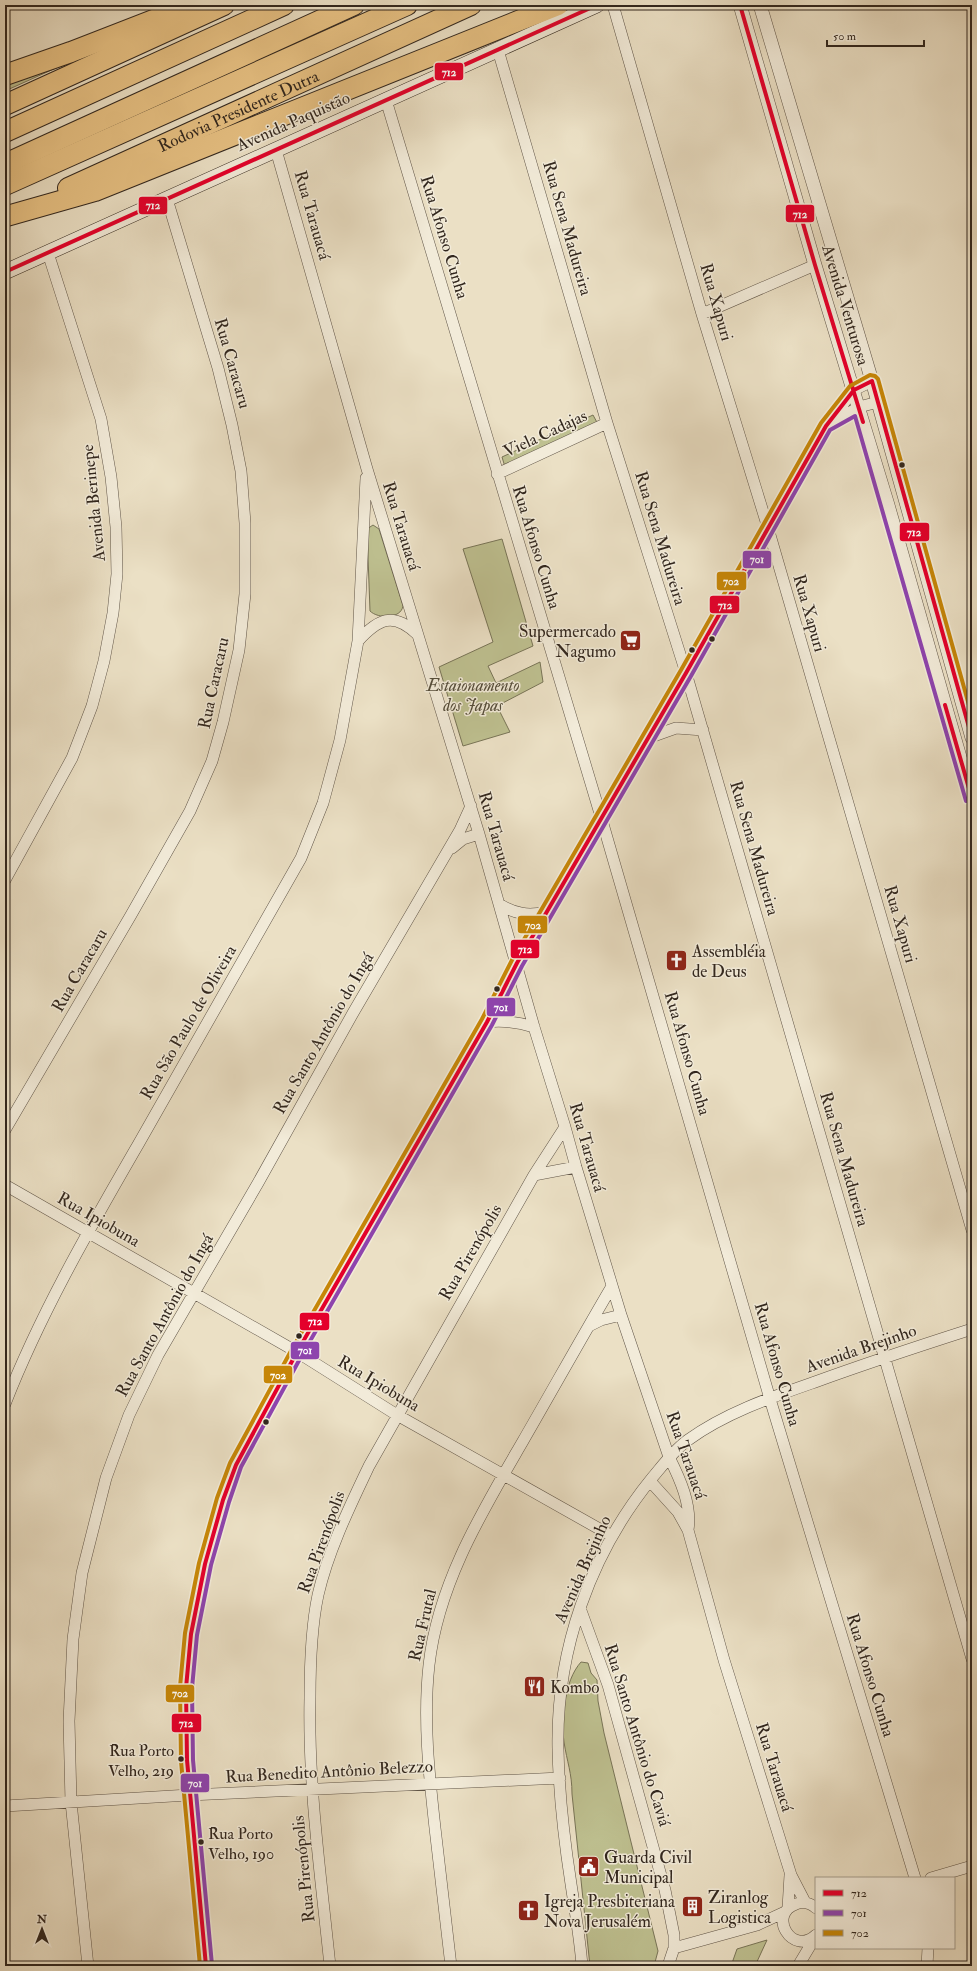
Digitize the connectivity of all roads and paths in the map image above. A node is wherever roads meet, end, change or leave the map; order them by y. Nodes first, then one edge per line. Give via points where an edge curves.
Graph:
1 (192, 5) edge
2 (224, 5) edge
3 (284, 5) edge
4 (354, 5) edge
5 (407, 5) edge
6 (471, 5) edge
7 (558, 5) edge
8 (597, 5) edge
9 (613, 5) edge
10 (740, 5) edge
11 (760, 5) edge
12 (498, 50) junction
13 (5, 75) edge
14 (386, 100) junction
15 (5, 105) edge
16 (5, 132) edge
17 (276, 150) junction
18 (5, 164) edge
19 (5, 185) edge
20 (167, 199) junction
21 (6, 216) edge
22 (48, 253) junction
23 (815, 265) junction
24 (5, 272) edge
25 (702, 314) junction
26 (872, 381) junction
27 (854, 390) junction
28 (878, 402) junction
29 (859, 407) junction
30 (607, 423) junction
31 (826, 426) junction
32 (367, 469) junction
33 (497, 474) junction
34 (768, 528) junction
35 (418, 634) junction
36 (358, 641) junction
37 (686, 673) junction
38 (703, 730) junction
39 (648, 738) junction
40 (972, 738) edge
41 (972, 799) edge
42 (471, 806) junction
43 (601, 817) junction
44 (480, 834) junction
45 (449, 850) junction
46 (5, 880) edge
47 (499, 904) junction
48 (546, 912) junction
49 (516, 963) junction
50 (487, 1022) junction
51 (534, 1028) junction
52 (566, 1127) junction
53 (5, 1130) edge
54 (576, 1168) junction
55 (534, 1175) junction
56 (5, 1185) edge
57 (972, 1230) edge
58 (88, 1233) junction
59 (612, 1286) junction
60 (192, 1293) junction
61 (621, 1315) junction
62 (589, 1326) junction
63 (972, 1329) edge
64 (297, 1352) junction
65 (885, 1357) junction
66 (770, 1398) junction
67 (5, 1404) edge
68 (398, 1415) junction
69 (669, 1457) junction
70 (504, 1474) junction
71 (650, 1481) junction
72 (688, 1530) junction
73 (612, 1536) junction
74 (580, 1608) junction
75 (972, 1658) edge
76 (560, 1778) junction
77 (430, 1783) junction
78 (312, 1789) junction
79 (189, 1795) junction
80 (71, 1802) junction
81 (5, 1806) edge
82 (972, 1866) edge
83 (790, 1875) junction
84 (915, 1877) edge
85 (934, 1877) edge
86 (812, 1905) edge
87 (787, 1910) junction
88 (757, 1925) junction
89 (783, 1927) junction
90 (815, 1936) edge
91 (815, 1937) edge
92 (797, 1940) junction
93 (674, 1948) junction
94 (928, 1949) edge
95 (800, 1963) edge
96 (88, 1966) edge
97 (206, 1966) edge
98 (330, 1966) edge
99 (451, 1966) edge
100 (582, 1966) edge
101 (668, 1966) edge
102 (927, 1966) edge

1 - 13 highway
2 - 15 highway
3 - 16 highway
4 - 18 highway
5 - 19 highway, Rodovia Presidente Dutra
6 - 21 highway, Rodovia Presidente Dutra
7 - 21 highway via 94,191
8 - 12 main road, Avenida Paquistão
9 - 25 street, Rua Xapuri
10 - 23 street, Avenida Venturosa
11 - 26 street, Avenida Venturosa
12 - 14 main road, Avenida Paquistão
12 - 30 street, Rua Sena Madureira
14 - 17 main road, Avenida Paquistão
14 - 33 street, Rua Afonso Cunha
17 - 20 main road, Avenida Paquistão
17 - 32 street, Rua Tarauacá
20 - 22 main road, Avenida Paquistão
20 - 53 street, Rua Caracaru via 218,368 241,471 245,523 245,594 239,650 214,754 190,811
22 - 24 main road, Avenida Paquistão
22 - 46 street, Avenida Berinepe via 101,419 111,477 117,574 104,661 92,706 72,758
23 - 25 street
23 - 27 street, Avenida Venturosa
25 - 34 street, Rua Xapuri
26 - 27 street
26 - 28 street, Avenida Venturosa
27 - 29 street, Avenida Venturosa
27 - 31 street
28 - 29 street
28 - 40 street, Avenida Venturosa
29 - 31 street
29 - 41 street, Avenida Venturosa
30 - 33 street, Viela Cadajas
30 - 37 street, Rua Sena Madureira
31 - 34 street
32 - 35 street, Rua Tarauacá
32 - 36 street, Rua São Paulo de Oliveira
33 - 43 street, Rua Afonso Cunha
34 - 37 street
34 - 57 street, Rua Xapuri
35 - 36 street via 406,624 394,619 381,622 369,629
35 - 42 street, Rua Tarauacá
36 - 58 street, Rua São Paulo de Oliveira via 340,740 323,803 301,858
37 - 38 street, Rua Sena Madureira
37 - 39 street
38 - 39 street via 676,728
38 - 65 street, Rua Sena Madureira
39 - 43 street
42 - 44 street, Rua Tarauacá
42 - 45 street, Rua Santo Antônio do Ingá
43 - 48 street
43 - 66 street, Rua Afonso Cunha
44 - 45 street, Rua Santo Antônio do Ingá via 463,839
44 - 47 street, Rua Tarauacá
45 - 60 street, Rua Santo Antônio do Ingá
47 - 48 street via 521,914
47 - 49 street, Rua Tarauacá
48 - 49 street
49 - 50 street
49 - 51 street, Rua Tarauacá
50 - 51 street via 506,1021
50 - 64 street
51 - 52 street, Rua Tarauacá
52 - 54 street, Rua Tarauacá
52 - 55 street, Rua Pirenópolis
54 - 55 street
54 - 59 street, Rua Tarauacá
55 - 68 street, Rua Pirenópolis
56 - 58 street, Rua Ipiobuna
58 - 60 street, Rua Ipiobuna
58 - 67 street, Rua São Paulo de Oliveira via 51,1301 21,1363
59 - 61 street, Rua Tarauacá
59 - 62 street, Rua Frutal
60 - 64 street, Rua Ipiobuna
60 - 80 street, Rua Santo Antônio do Ingá via 129,1415 106,1478 92,1530 82,1573 73,1640 69,1721
61 - 62 street via 600,1320
61 - 69 street, Rua Tarauacá
62 - 70 street, Rua Frutal
63 - 65 street, Avenida Brejinho
64 - 68 street, Rua Ipiobuna
64 - 79 street via 236,1465 205,1564 191,1634 186,1688
65 - 66 street, Avenida Brejinho
65 - 75 street, Rua Sena Madureira
66 - 69 street, Avenida Brejinho via 710,1426
66 - 84 street, Rua Afonso Cunha
68 - 70 street, Rua Ipiobuna
68 - 78 street, Rua Pirenópolis via 347,1512 318,1595 310,1674 309,1737
69 - 71 street, Avenida Brejinho
69 - 72 street, Rua Tarauacá via 680,1479 690,1516
70 - 73 street, Rua Ipiobuna
70 - 77 street, Rua Frutal via 461,1555 447,1589 437,1624 429,1663 426,1701
71 - 72 street, Rua Tarauacá via 678,1512
71 - 73 street, Avenida Brejinho via 635,1499
72 - 83 street, Rua Tarauacá via 724,1660
73 - 74 street, Avenida Brejinho
74 - 76 street, Avenida Brejinho via 568,1647 559,1698
74 - 93 street, Rua Santo Antônio do Caviá via 608,1685 651,1838 672,1920
76 - 77 street, Rua Benedito Antônio Belezzo
76 - 100 street, Avenida Brejinho
77 - 78 street, Rua Benedito Antônio Belezzo
77 - 99 street, Rua Frutal
78 - 79 street, Rua Benedito Antônio Belezzo
78 - 98 street, Rua Pirenópolis
79 - 80 street, Rua Benedito Antônio Belezzo
79 - 97 street
80 - 81 street, Rua Benedito Antônio Belezzo
80 - 96 street, Rua Santo Antônio do Ingá
82 - 85 street
83 - 86 street, Rua Tarauacá
83 - 87 street, Rua Tarauacá
86 - 87 street via 793,1904
87 - 88 street
87 - 89 street, Rua Tarauacá
88 - 89 street
88 - 93 street
89 - 92 street
90 - 92 street via 808,1940
91 - 95 street
92 - 95 street
93 - 101 street, Rua Santo Antônio do Caviá
94 - 102 street

